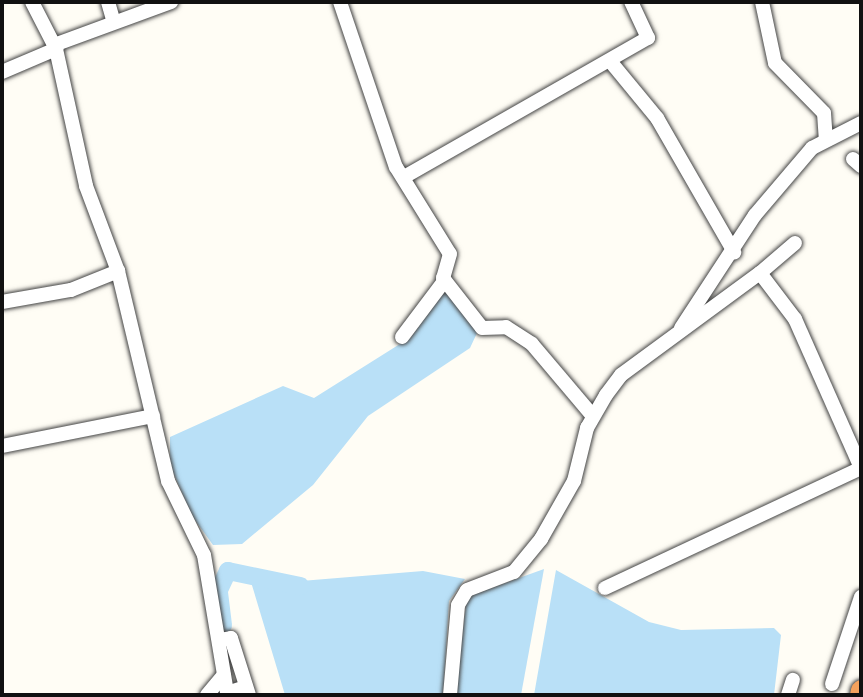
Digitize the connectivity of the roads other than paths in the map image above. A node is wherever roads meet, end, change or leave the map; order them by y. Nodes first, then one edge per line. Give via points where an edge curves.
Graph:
1 (32, 2) edge
2 (108, 2) edge
3 (171, 2) edge
4 (340, 2) edge
5 (631, 2) edge
6 (761, 2) edge
7 (113, 19) junction
8 (55, 47) junction
9 (610, 61) junction
10 (2, 72) edge
11 (861, 123) edge
12 (826, 139) junction
13 (404, 177) junction
14 (795, 243) dead end
15 (734, 252) junction
16 (118, 271) junction
17 (760, 273) junction
18 (445, 280) junction
19 (2, 302) edge
20 (680, 329) junction
21 (402, 337) dead end
22 (592, 415) junction
23 (152, 416) junction
24 (2, 446) edge
25 (861, 468) edge
26 (605, 588) dead end
27 (861, 597) edge
28 (220, 640) junction
29 (224, 675) junction
30 (793, 680) dead end
31 (832, 684) dead end
32 (861, 690) edge
33 (248, 691) edge
34 (207, 695) edge
35 (450, 695) edge
36 (789, 695) edge
37 (860, 695) edge

1 - 8 street
2 - 7 street
3 - 7 street
4 - 13 street via 382,133
5 - 9 street via 648,38
6 - 12 street via 775,63 824,113
7 - 8 street
8 - 10 street
8 - 16 street via 86,187
9 - 13 street
9 - 15 street via 657,118
11 - 12 street
12 - 15 street via 755,215
13 - 18 street via 450,254
14 - 17 street
15 - 20 street
16 - 19 street via 71,290
16 - 23 street
17 - 20 street
17 - 25 street via 795,319
18 - 21 street
18 - 22 street via 482,328 506,327 532,344
20 - 22 street via 621,375
22 - 35 street via 574,481 541,539 513,572 467,590 458,605
23 - 24 street
23 - 28 street via 168,481 204,555
25 - 26 street
27 - 31 street
28 - 29 street
28 - 33 street via 231,638
29 - 33 street via 227,693
29 - 34 street
30 - 36 street
32 - 37 highway

